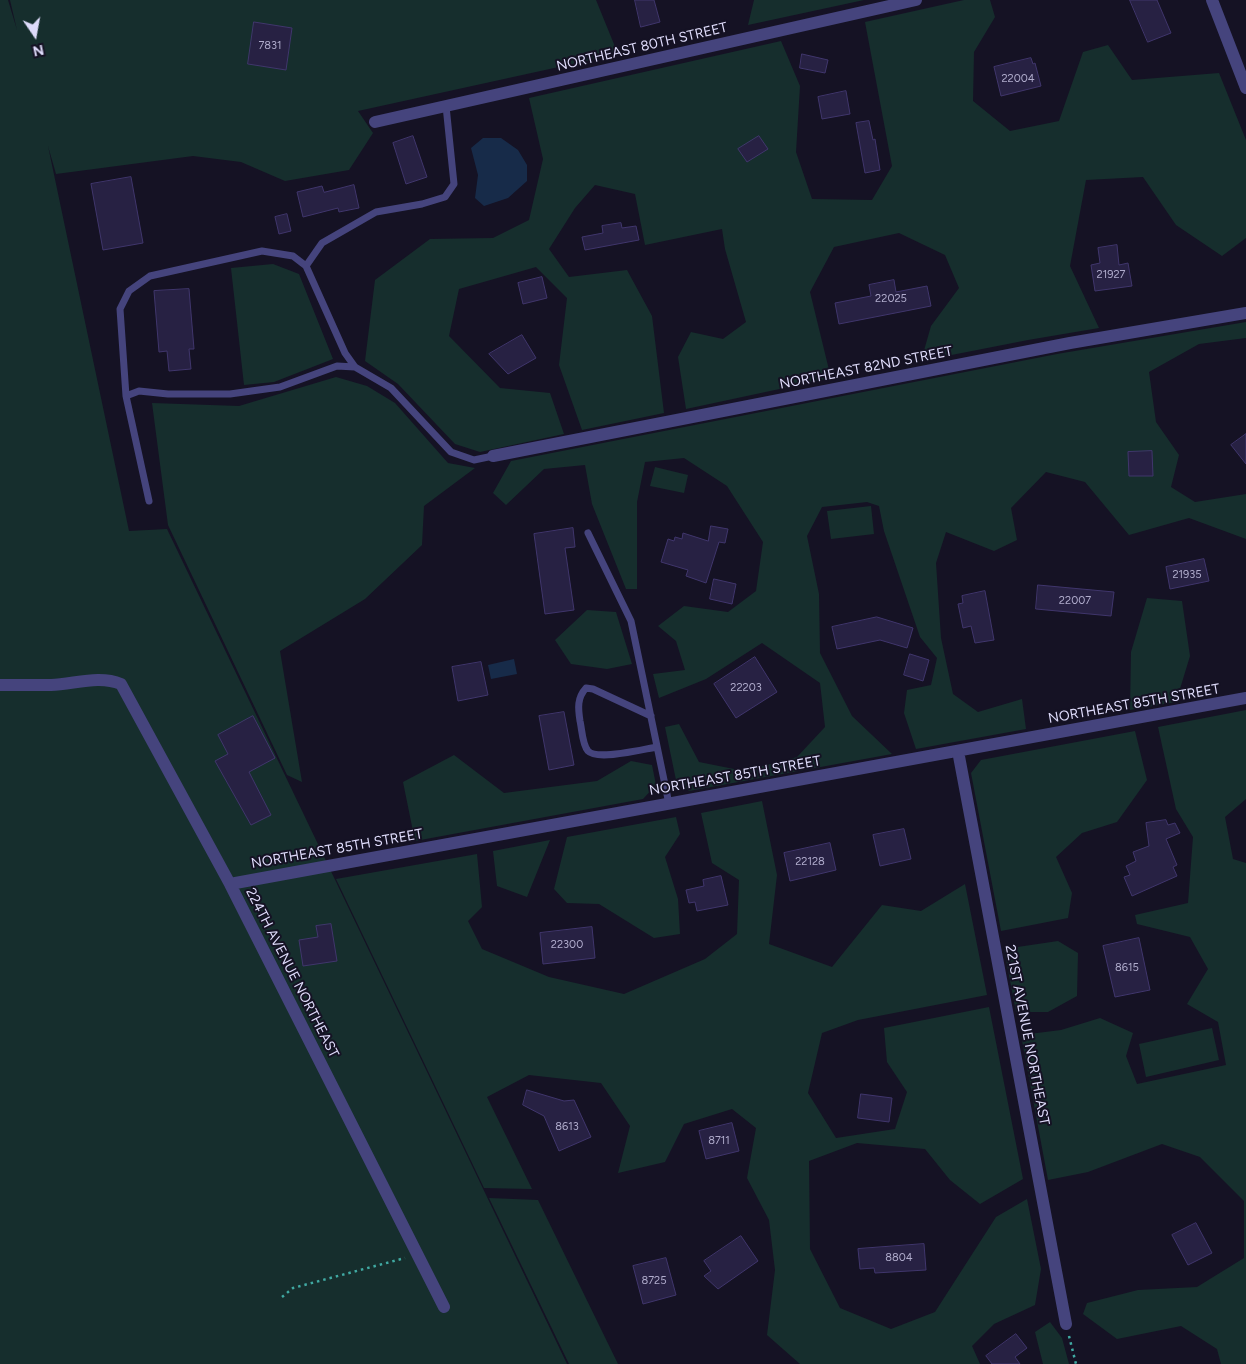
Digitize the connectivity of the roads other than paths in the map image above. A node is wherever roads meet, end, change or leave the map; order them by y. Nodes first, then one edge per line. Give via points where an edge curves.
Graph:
1 (916, 0) edge
2 (1212, 0) edge
3 (1246, 88) edge
4 (446, 106) junction
5 (375, 122) dead end
6 (306, 266) junction
7 (1246, 313) edge
8 (355, 367) junction
9 (126, 396) junction
10 (493, 456) joint
11 (149, 501) dead end
12 (588, 533) dead end
13 (0, 685) edge
14 (1246, 698) edge
15 (651, 716) junction
16 (657, 747) junction
17 (958, 751) junction
18 (669, 804) junction
19 (230, 884) junction
20 (444, 1307) dead end
21 (1066, 1324) road end

1 - 4 street, NORTHEAST 80TH STREET
2 - 3 street
4 - 5 street, NORTHEAST 80TH STREET
4 - 6 lane via 454,184 445,197 376,212 322,243
6 - 8 lane via 345,353
6 - 9 lane via 294,256 262,251 150,276 129,291 120,309
7 - 10 street, NORTHEAST 82ND STREET via 1060,344
8 - 9 lane via 337,366 280,387 230,394 139,391
8 - 10 lane via 391,388 450,452 474,460
9 - 11 lane
12 - 15 lane via 631,620
13 - 19 street, 224TH AVENUE NORTHEAST via 52,685 99,680 122,684
14 - 17 street, NORTHEAST 85TH STREET
15 - 16 lane
15 - 16 lane via 593,689 586,688 580,694 578,708 588,751 595,755 616,754
16 - 18 lane
17 - 18 street, NORTHEAST 85TH STREET
17 - 21 street, 221ST AVENUE NORTHEAST
18 - 19 street, NORTHEAST 85TH STREET
19 - 20 street, 224TH AVENUE NORTHEAST

